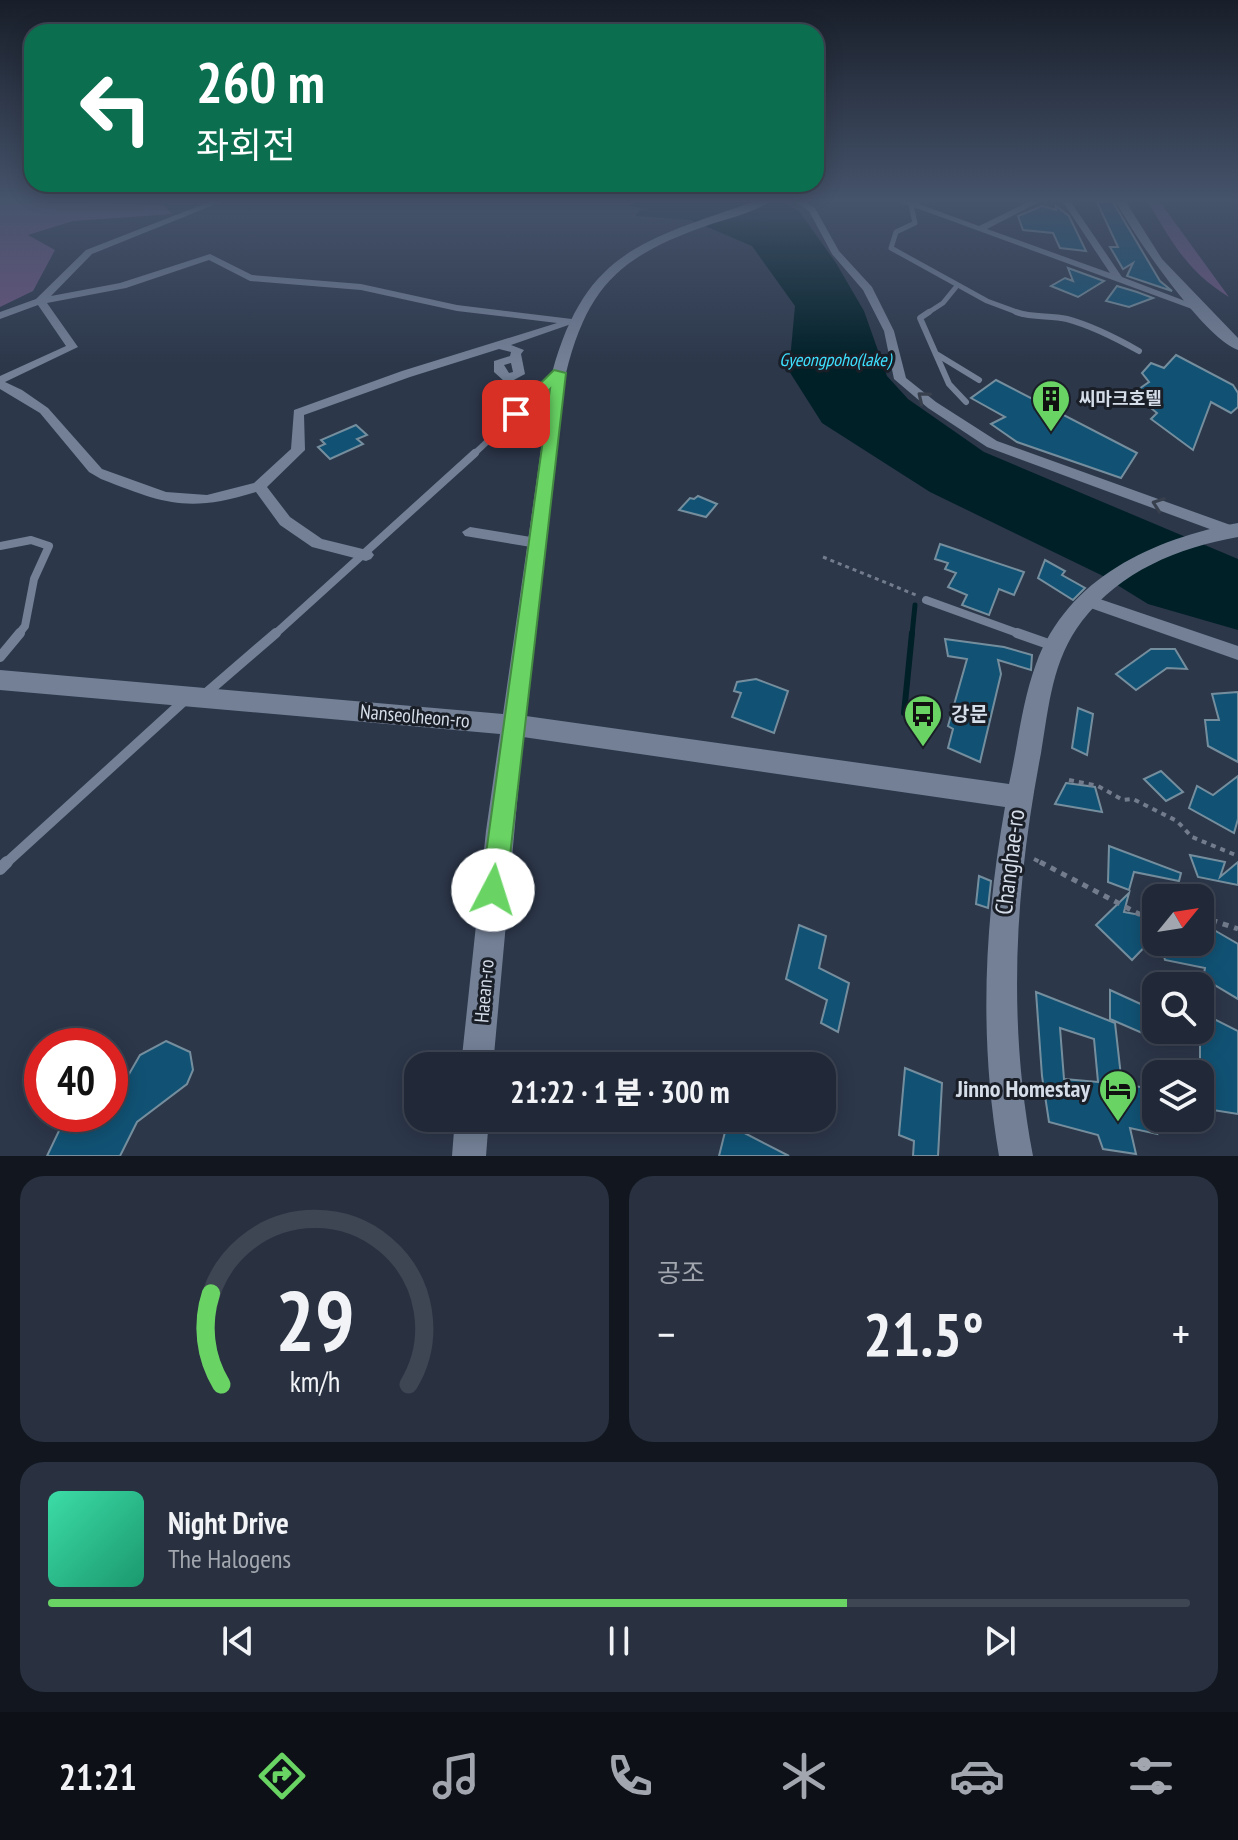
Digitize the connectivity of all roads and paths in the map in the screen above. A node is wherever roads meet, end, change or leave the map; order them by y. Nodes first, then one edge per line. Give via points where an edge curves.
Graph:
1 (85, 256) edge
2 (633, 256) edge
3 (839, 256) edge
4 (904, 256) edge
5 (1058, 256) edge
6 (1103, 256) edge
7 (1156, 256) edge
8 (1118, 278) junction
9 (956, 287) junction
10 (40, 301) junction
11 (1196, 307) junction
12 (0, 316) edge
13 (572, 322) junction
14 (1238, 346) edge
15 (503, 347) junction
16 (1139, 351) dead end
17 (938, 354) junction
18 (516, 358) dead end
19 (559, 373) junction
20 (979, 380) dead end
21 (0, 382) edge
22 (966, 402) dead end
23 (259, 486) junction
24 (1235, 530) edge
25 (470, 532) dead end
26 (537, 543) junction
27 (0, 546) edge
28 (366, 555) junction
29 (823, 557) dead end
30 (1094, 594) junction
31 (926, 600) joint
32 (1055, 646) junction
33 (1238, 653) edge
34 (0, 657) edge
35 (0, 680) edge
36 (195, 697) junction
37 (513, 725) junction
38 (1069, 780) dead end
39 (1018, 797) junction
40 (1013, 848) junction
41 (1238, 856) edge
42 (0, 869) edge
43 (1142, 914) edge
44 (1214, 921) edge
45 (1238, 929) edge
46 (478, 1052) edge
47 (471, 1132) edge
48 (1008, 1150) edge
49 (469, 1156) edge

1 - 10 street
2 - 13 street, Haean-ro via 594,285
24 -> 3 street via 992,444 932,405 900,379 889,331 868,289
4 - 9 lane
5 - 8 street
6 - 8 street
7 - 11 street
8 - 11 street
9 - 16 lane via 1030,317 1064,318 1098,329
9 - 17 lane via 920,318
10 - 12 street
10 - 13 street via 122,286 210,257 250,278 361,287 457,308
10 - 21 street via 72,347
11 - 14 street
13 - 15 street
13 - 19 street, Haean-ro
15 - 18 street via 518,350
15 - 23 street via 406,374 298,413 298,450
17 - 20 lane
17 - 22 lane via 949,384
19 - 26 street, Haean-ro
19 - 28 lane
21 - 23 street via 38,403 96,472 175,502 214,500
23 - 28 street via 285,521 317,543
24 - 30 street, Changhae-ro via 1158,549
25 - 26 street
26 - 37 street, Haean-ro
27 - 34 lane via 31,540 49,546 34,579 25,626
28 - 36 lane
29 - 31 path
30 - 32 street, Changhae-ro
30 - 33 street
31 - 32 lane
32 - 39 street, Changhae-ro
35 - 36 street, Nanseolheon-ro
36 - 37 street, Nanseolheon-ro
36 - 42 lane
37 - 39 street, Nanseolheon-ro
37 - 46 street, Haean-ro
38 - 41 path via 1133,799 1177,821 1192,837
39 - 40 street, Changhae-ro
40 - 43 path
40 - 48 street, Changhae-ro via 998,978
44 - 45 path
47 - 49 street

